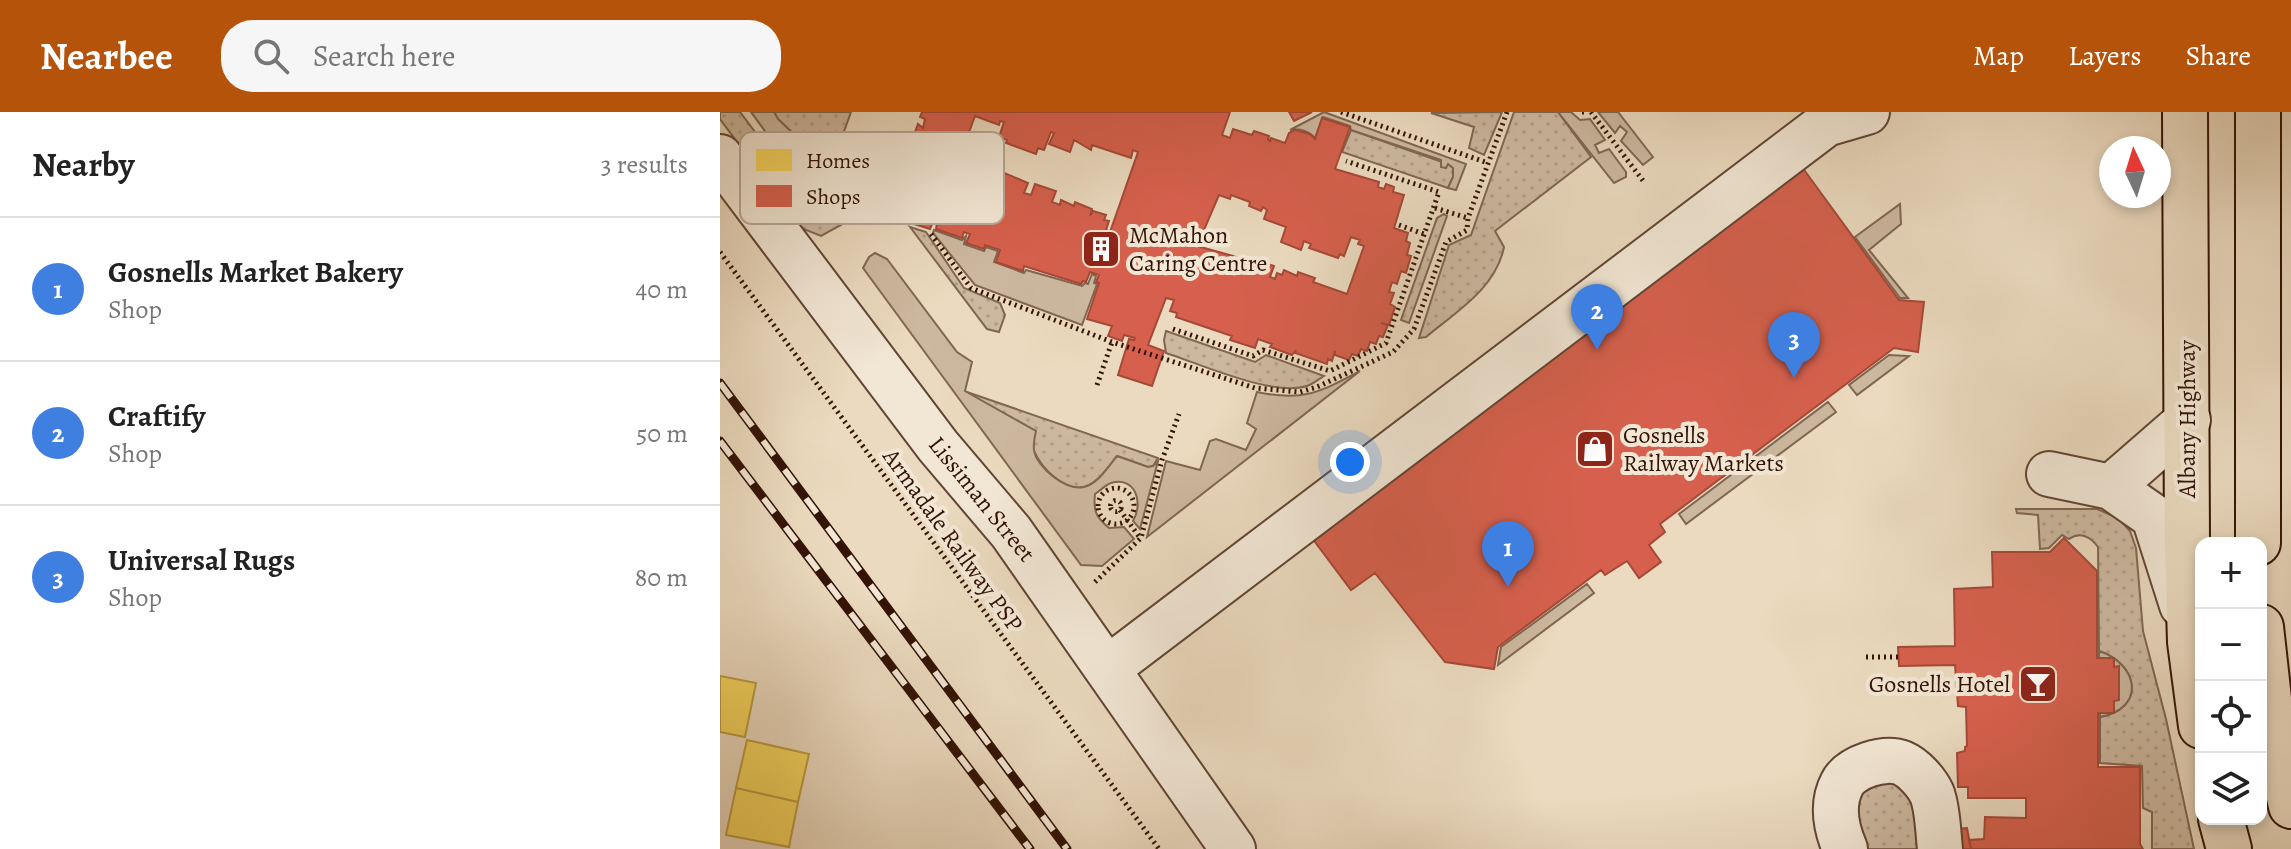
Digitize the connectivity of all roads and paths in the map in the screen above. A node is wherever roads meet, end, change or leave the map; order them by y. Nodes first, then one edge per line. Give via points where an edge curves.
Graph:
1 (1341, 112) edge
2 (1507, 112) edge
3 (1587, 112) edge
4 (1867, 112) edge
5 (2258, 112) edge
6 (2185, 114) edge
7 (720, 157) edge
8 (1346, 161) dead end
9 (1488, 163) junction
10 (1644, 182) dead end
11 (740, 184) edge
12 (1435, 208) junction
13 (1468, 218) junction
14 (771, 224) edge
15 (1399, 225) dead end
16 (931, 234) dead end
17 (1424, 234) junction
18 (720, 252) edge
19 (1173, 329) dead end
20 (1112, 342) junction
21 (1097, 385) dead end
22 (1179, 414) dead end
23 (2188, 420) junction
24 (2049, 474) dead end
25 (2111, 487) junction
26 (1104, 492) junction
27 (1128, 521) junction
28 (2258, 537) edge
29 (1141, 538) junction
30 (1091, 586) dead end
31 (2190, 642) junction
32 (2267, 655) edge
33 (1866, 657) dead end
34 (1898, 657) dead end
35 (1107, 669) junction
36 (2195, 681) edge
37 (2281, 720) edge
38 (2288, 788) edge
39 (2223, 825) edge
40 (1159, 849) edge
41 (1233, 849) edge
42 (1845, 849) edge
43 (1940, 849) edge
44 (2229, 849) edge

1 - 9 path
2 - 9 path
3 - 10 path
4 - 35 street via 1826,124
5 - 28 highway
6 - 23 highway, Albany Highway
7 - 11 street, Lissiman Street
8 - 12 path via 1439,192
9 - 13 path
12 - 13 path
12 - 17 path
13 - 20 path via 1467,230 1446,242 1414,329 1393,352 1317,387 1300,392 1255,388
14 - 35 street, Lissiman Street via 938,446 1011,532
15 - 17 path
16 - 20 path via 971,288
17 - 19 path via 1386,343 1330,371 1263,350 1253,356
18 - 40 path, Armadale Railway PSP
20 - 21 path
22 - 29 path
23 - 25 street
23 - 31 highway, Albany Highway
24 - 25 street
25 - 31 street via 2154,517
26 - 27 path via 1113,502 1111,509 1120,510
26 - 27 path via 1098,503 1100,515 1110,524
26 - 27 path via 1120,488 1131,494 1134,511
27 - 29 path
29 - 30 path
31 - 36 highway, Albany Highway
32 - 37 highway
33 - 34 path
35 - 41 street, Lissiman Street
37 - 38 highway
39 - 44 highway
42 - 43 street via 1835,806 1842,781 1859,768 1882,762 1901,762 1932,794

